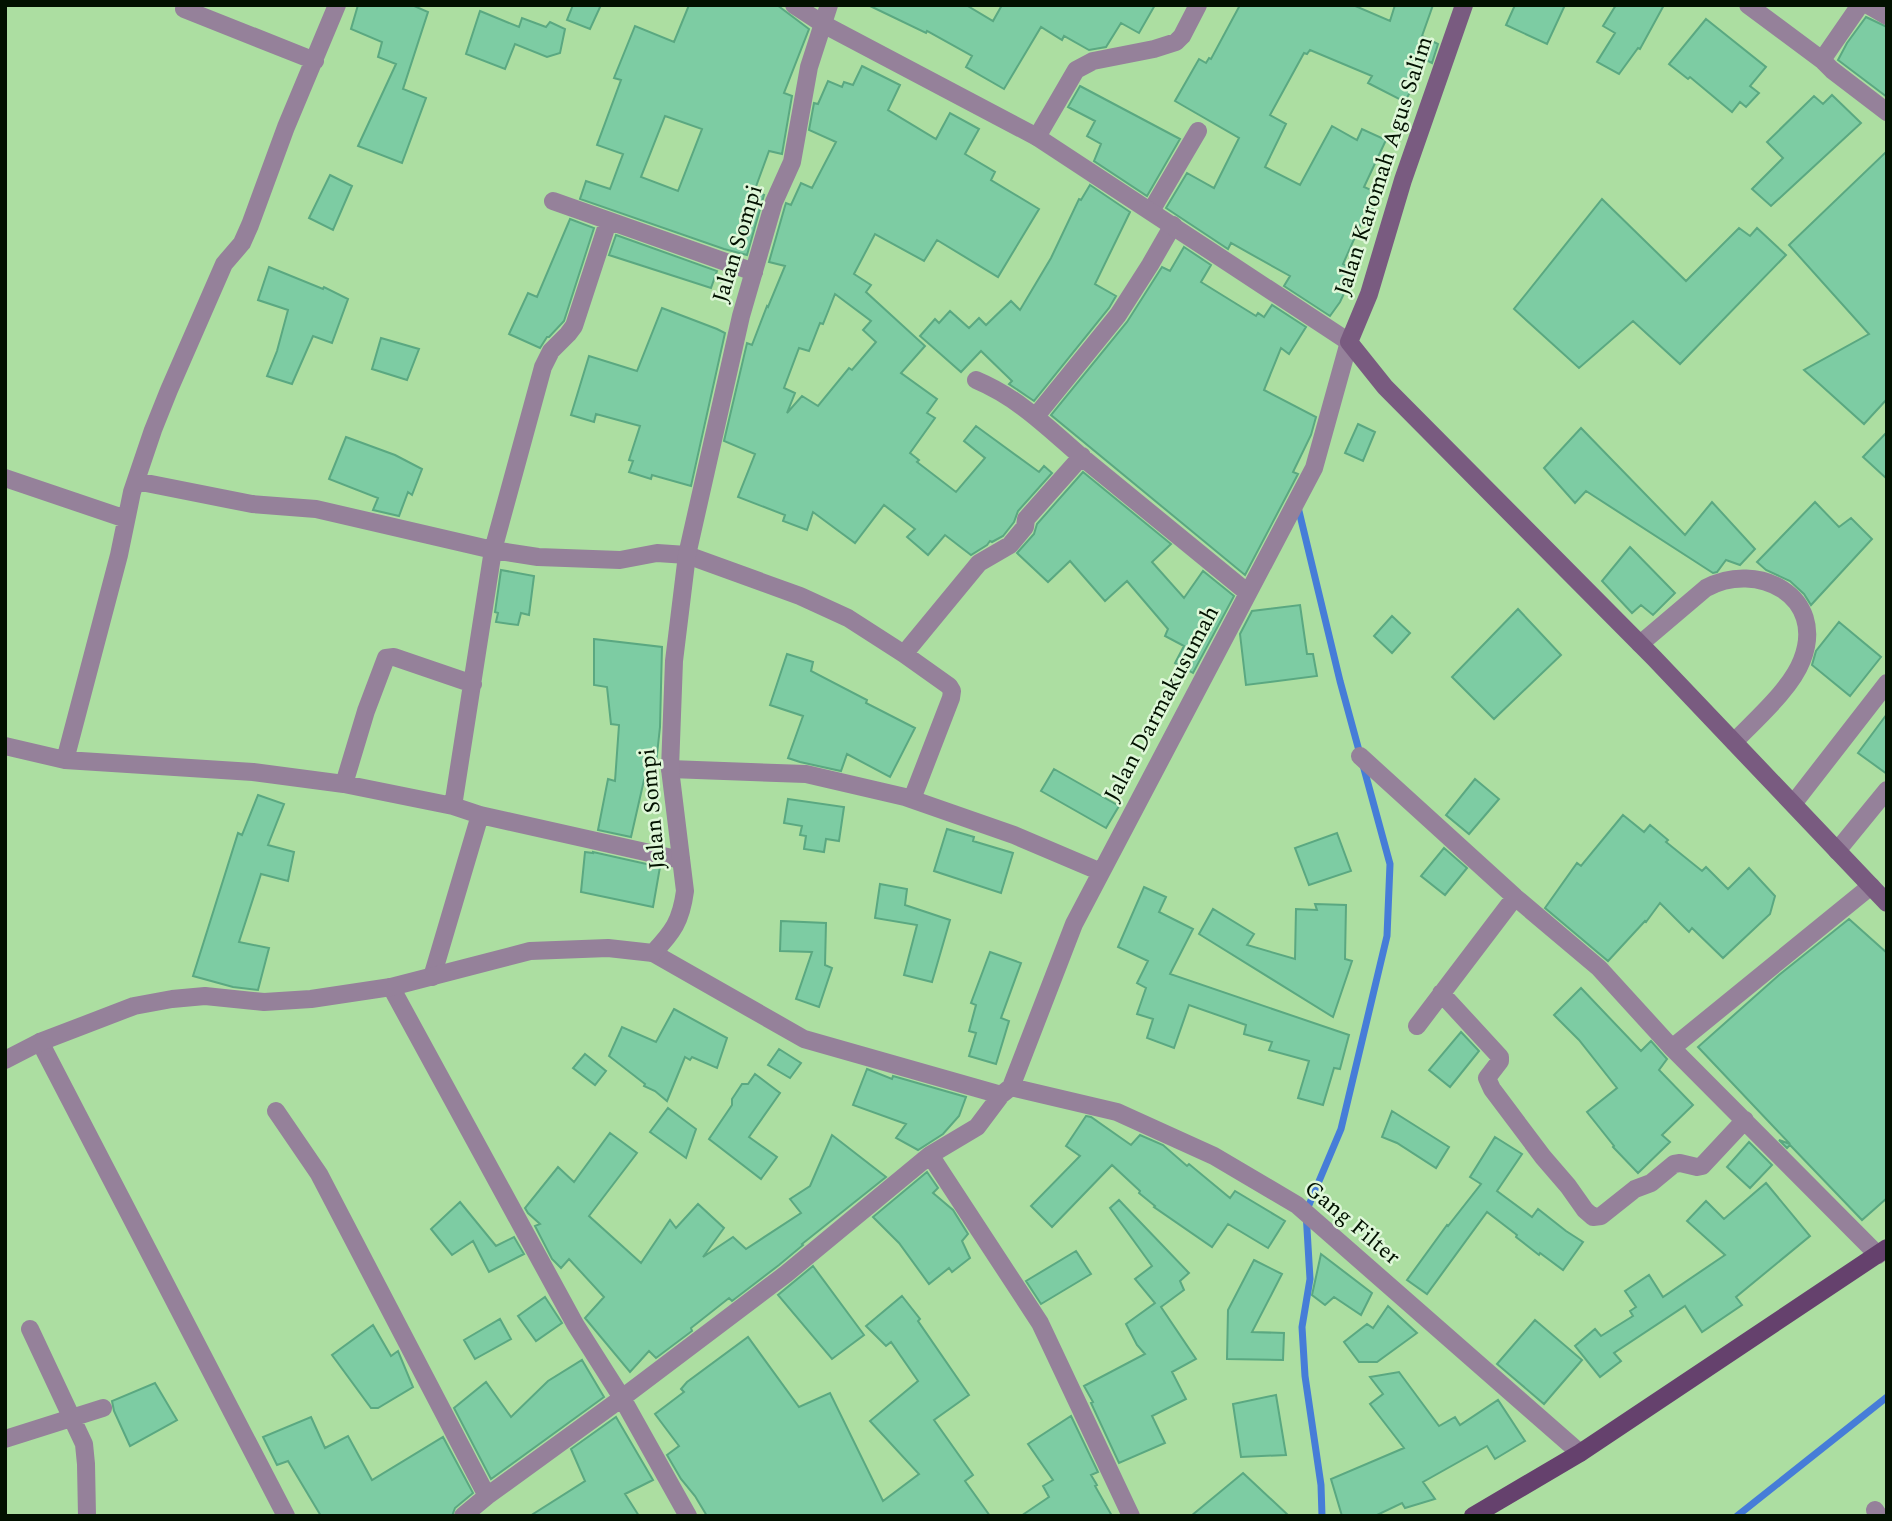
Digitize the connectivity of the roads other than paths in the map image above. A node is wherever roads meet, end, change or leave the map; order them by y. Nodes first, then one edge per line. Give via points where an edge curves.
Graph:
1 (337, 5) edge
2 (794, 5) edge
3 (829, 5) edge
4 (1198, 5) edge
5 (1464, 5) edge
6 (1748, 5) edge
7 (1860, 5) edge
8 (1868, 5) edge
9 (184, 9) dead end
10 (1887, 16) edge
11 (823, 24) junction
12 (1822, 60) junction
13 (315, 61) junction
14 (1887, 112) edge
15 (1198, 131) dead end
16 (1037, 137) junction
17 (553, 201) dead end
18 (1151, 211) junction
19 (608, 222) junction
20 (1173, 225) junction
21 (754, 272) junction
22 (1349, 342) junction
23 (976, 380) dead end
24 (1036, 416) junction
25 (1082, 456) junction
26 (5, 478) edge
27 (136, 481) junction
28 (126, 519) junction
29 (493, 550) junction
30 (687, 555) junction
31 (1248, 593) junction
32 (1640, 644) junction
33 (904, 654) junction
34 (1887, 683) edge
35 (473, 684) junction
36 (1734, 742) junction
37 (5, 746) edge
38 (1360, 756) dead end
39 (65, 760) junction
40 (670, 769) junction
41 (344, 785) junction
42 (1887, 790) edge
43 (912, 799) junction
44 (1793, 804) junction
45 (453, 806) junction
46 (480, 815) junction
47 (1837, 851) junction
48 (681, 860) junction
49 (1101, 872) junction
50 (1871, 886) junction
51 (1515, 897) junction
52 (1887, 903) edge
53 (653, 953) junction
54 (432, 976) junction
55 (391, 987) junction
56 (1441, 993) junction
57 (1417, 1027) dead end
58 (40, 1042) junction
59 (1672, 1048) junction
60 (5, 1060) edge
61 (1006, 1091) junction
62 (276, 1111) dead end
63 (1745, 1120) junction
64 (930, 1155) junction
65 (1884, 1252) edge
66 (30, 1329) dead end
67 (622, 1398) junction
68 (103, 1408) dead end
69 (72, 1418) junction
70 (5, 1438) edge
71 (1580, 1453) junction
72 (487, 1496) junction
73 (87, 1516) edge
74 (286, 1516) edge
75 (463, 1516) edge
76 (688, 1516) edge
77 (1131, 1516) edge
78 (1473, 1516) edge

1 - 13 street
2 - 11 street
3 - 11 street, Jalan Sompi
4 - 16 street via 1176,42 1093,61 1076,70
5 - 22 main road, Jalan Karomah Agus Salim
6 - 12 street
7 - 12 street
8 - 10 street
9 - 13 street
11 - 16 street
11 - 21 street, Jalan Sompi via 809,67 792,162 774,202
12 - 14 street
13 - 27 street via 246,234 224,264 169,390
15 - 18 street
16 - 18 street
17 - 19 street
18 - 20 street
19 - 21 street
19 - 29 street via 574,326 543,367
20 - 22 street
20 - 24 street via 1118,315
21 - 30 street, Jalan Sompi
22 - 31 street, Jalan Darmakusumah via 1314,468
22 - 32 main road via 1385,387
23 - 24 street
24 - 25 street
25 - 31 street
25 - 33 street via 1010,545 979,563
26 - 28 street
27 - 28 street
27 - 29 street via 252,504 316,509
28 - 39 street
29 - 30 street via 620,560 657,553
29 - 35 street
30 - 33 street via 800,596 848,618
30 - 40 street, Jalan Sompi via 674,661
31 - 49 street, Jalan Darmakusumah
32 - 36 main road
32 - 36 street via 1718,582 1751,578 1790,594 1807,622 1803,657 1795,677
33 - 43 street via 952,691
34 - 44 street
35 - 41 street via 386,657
35 - 45 street
36 - 44 main road
37 - 39 street
38 - 51 street
39 - 41 street via 253,772
40 - 43 street via 806,774
40 - 48 street, Jalan Sompi
41 - 45 street
42 - 47 street
43 - 49 street
44 - 47 main road
45 - 46 street
46 - 48 street
46 - 54 street
47 - 50 main road
48 - 53 street, Jalan Sompi via 682,911 670,936
49 - 61 street, Jalan Darmakusumah via 1074,924
50 - 52 main road
50 - 59 street
51 - 56 street
51 - 59 street via 1599,968
53 - 54 street via 608,948 530,951
53 - 61 street, Gang Filter via 804,1039
54 - 55 street
55 - 58 street via 264,1002 205,996 172,999 134,1006
55 - 67 street via 575,1324
56 - 57 street
56 - 63 street via 1500,1057 1487,1078 1492,1089 1593,1217 1601,1216 1674,1164 1702,1166
58 - 60 street
58 - 74 street
59 - 63 street
61 - 64 street, Jalan Darmakusumah via 977,1127
61 - 71 street, Gang Filter via 1117,1112 1214,1156 1297,1205
62 - 72 street via 319,1174
63 - 65 street
64 - 67 street, Jalan Darmakusumah via 786,1274
64 - 77 street via 1040,1323
65 - 71 main road
66 - 69 street
67 - 72 street, Jalan Darmakusumah
67 - 76 street
68 - 69 street
69 - 70 street
69 - 73 street via 84,1444
71 - 78 main road
72 - 75 street, Jalan Darmakusumah

